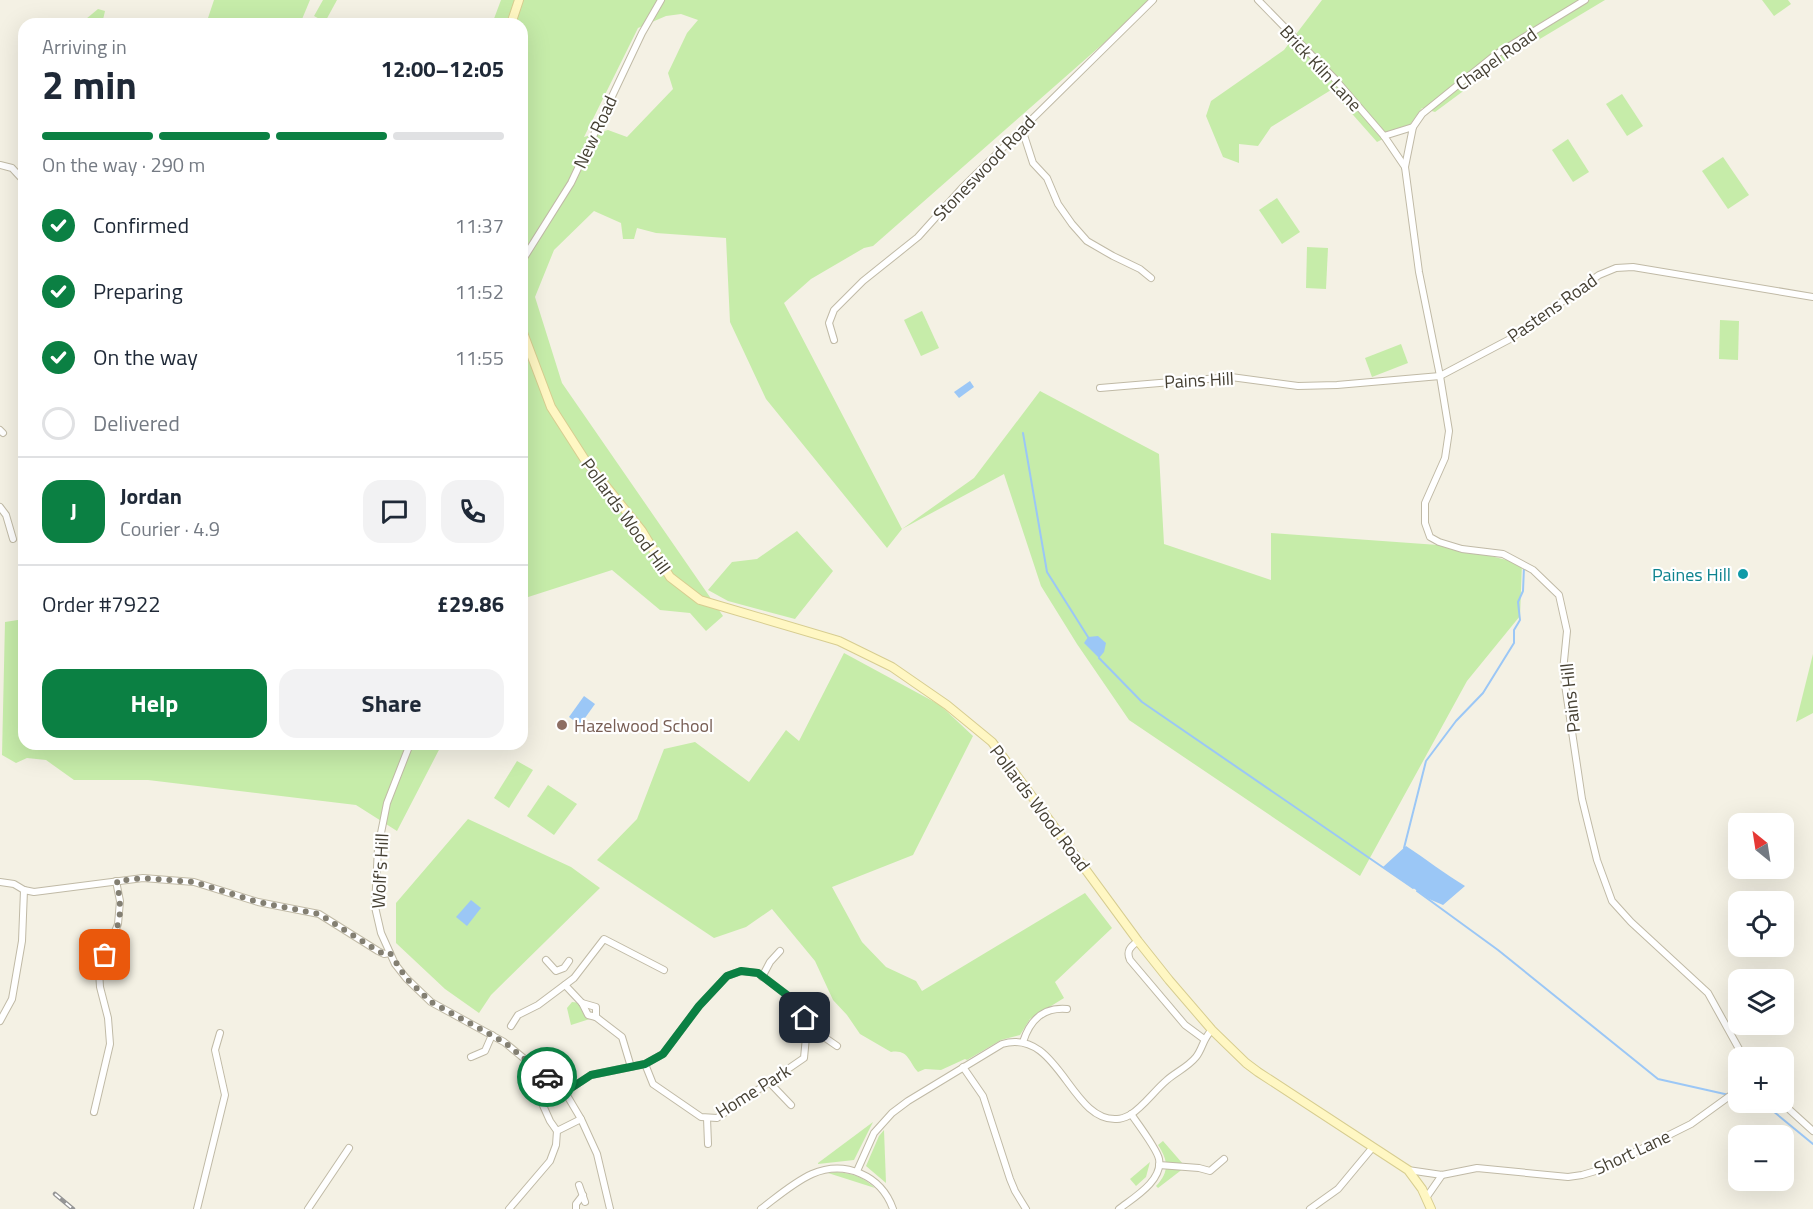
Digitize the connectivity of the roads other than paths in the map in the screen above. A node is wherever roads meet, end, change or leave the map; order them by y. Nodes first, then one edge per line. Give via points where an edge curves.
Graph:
1 (519, 0) edge
2 (661, 0) edge
3 (1153, 0) edge
4 (1258, 0) edge
5 (1585, 0) edge
6 (513, 18) edge
7 (1413, 127) junction
8 (1022, 129) junction
9 (1384, 136) junction
10 (0, 165) edge
11 (1405, 167) junction
12 (18, 174) edge
13 (528, 251) edge
14 (1151, 278) dead end
15 (1813, 297) edge
16 (834, 340) dead end
17 (528, 346) edge
18 (1440, 376) junction
19 (1100, 388) dead end
20 (0, 507) edge
21 (13, 539) dead end
22 (832, 640) joint
23 (408, 750) edge
24 (117, 881) junction
25 (0, 882) edge
26 (24, 890) junction
27 (1138, 941) junction
28 (780, 951) dead end
29 (390, 953) junction
30 (546, 960) dead end
31 (569, 961) dead end
32 (564, 968) junction
33 (664, 970) dead end
34 (762, 977) junction
35 (574, 978) junction
36 (565, 985) junction
37 (1067, 1009) dead end
38 (0, 1022) edge
39 (511, 1026) dead end
40 (1212, 1030) junction
41 (220, 1033) dead end
42 (492, 1035) junction
43 (806, 1037) junction
44 (1204, 1039) junction
45 (1023, 1042) junction
46 (837, 1046) dead end
47 (1738, 1047) edge
48 (471, 1057) dead end
49 (645, 1064) junction
50 (631, 1067) junction
51 (963, 1067) junction
52 (769, 1082) junction
53 (533, 1083) dead end
54 (565, 1092) junction
55 (100, 1093) junction
56 (108, 1094) dead end
57 (1728, 1097) edge
58 (791, 1105) dead end
59 (94, 1112) dead end
60 (1793, 1113) edge
61 (1131, 1114) junction
62 (707, 1118) junction
63 (581, 1119) junction
64 (557, 1131) junction
65 (1813, 1131) edge
66 (708, 1144) dead end
67 (349, 1148) dead end
68 (1373, 1148) junction
69 (1224, 1159) dead end
70 (1159, 1165) junction
71 (1408, 1170) junction
72 (857, 1171) junction
73 (1442, 1175) junction
74 (579, 1185) dead end
75 (1426, 1198) junction
76 (197, 1209) edge
77 (308, 1209) edge
78 (509, 1209) edge
79 (576, 1209) edge
80 (610, 1209) edge
81 (761, 1209) edge
82 (893, 1209) edge
83 (1026, 1209) edge
84 (1119, 1209) edge
85 (1310, 1209) edge
86 (1431, 1209) edge

1 - 6 street
2 - 13 street, New Road via 571,183
3 - 8 street, Stoneswood Road
4 - 9 street, Brick Kiln Lane
5 - 7 street, Chapel Road via 1495,55 1422,114
7 - 9 street
7 - 11 street
8 - 14 street via 1033,163 1047,178 1072,224 1087,241
8 - 16 street, Stoneswood Road via 918,237 834,310 829,323
9 - 11 street, Pains Hill
10 - 12 street
11 - 18 street, Pains Hill via 1419,272
15 - 18 street, Pastens Road via 1633,267 1616,268 1599,275 1510,339
17 - 22 street, Pollards Wood Hill via 551,407 585,460 642,531 670,577 700,600
18 - 19 street, Pains Hill via 1298,386 1231,377
18 - 47 street, Pains Hill via 1449,431 1445,458 1425,503 1425,523 1431,537 1462,549 1503,554 1533,570 1559,595 1567,631 1563,671 1582,799 1612,901 1708,993
20 - 21 street
22 - 27 street, Pollards Wood Road via 892,667 992,742
23 - 29 street, Wolf's Hill via 387,803 378,848 375,907
24 - 26 street
24 - 29 street via 143,878 194,882 258,902 319,914 378,951
24 - 55 street via 118,924 99,971 110,1044
25 - 26 street
26 - 38 street via 22,941 12,999
27 - 40 street, Pollards Wood Road
27 - 44 street via 1128,950 1130,960 1185,1025
28 - 34 street
29 - 42 street, Wolf's Hill via 406,978 431,1002
30 - 32 street via 556,971
31 - 32 street
32 - 35 street
33 - 35 street via 604,939
34 - 43 street via 796,1002 805,1018
34 - 49 street via 741,971 727,976 663,1054
35 - 36 street
36 - 39 street via 518,1015
36 - 50 street via 588,1015 622,1037
37 - 45 street via 1052,1009 1033,1021
40 - 44 street
40 - 68 street, Pollards Wood Road via 1258,1072
41 - 76 street via 215,1050 225,1095
42 - 48 street via 485,1051
42 - 54 street, Wolf's Hill
43 - 46 street via 824,1037
43 - 52 street, Home Park via 804,1058
44 - 61 street via 1195,1058
45 - 51 street via 1002,1044
45 - 61 street via 1037,1048 1098,1115 1119,1119
49 - 50 street
49 - 62 street, Home Park via 653,1084
50 - 54 street via 591,1075
51 - 72 street via 892,1113 874,1133
51 - 83 street via 983,1096 1010,1179
52 - 58 street
52 - 62 street, Home Park via 717,1118
53 - 64 street
54 - 63 street, Wolf's Hill
55 - 56 street
55 - 59 street
57 - 73 street, Short Lane via 1691,1124 1582,1175 1477,1168
60 - 65 street
61 - 70 street via 1157,1154
62 - 66 street
63 - 64 street
63 - 80 street, Wolf's Hill via 597,1154
64 - 78 street via 550,1161
67 - 77 street
68 - 71 street, Pollards Wood Road
68 - 85 street via 1338,1189
69 - 70 street via 1210,1171
70 - 84 street via 1151,1183
71 - 73 street, Short Lane
71 - 75 street, Pollards Wood Road
72 - 81 street via 834,1169 813,1174
72 - 82 street via 884,1191
73 - 75 street
74 - 79 street via 584,1198
75 - 86 street, Pollards Wood Road

